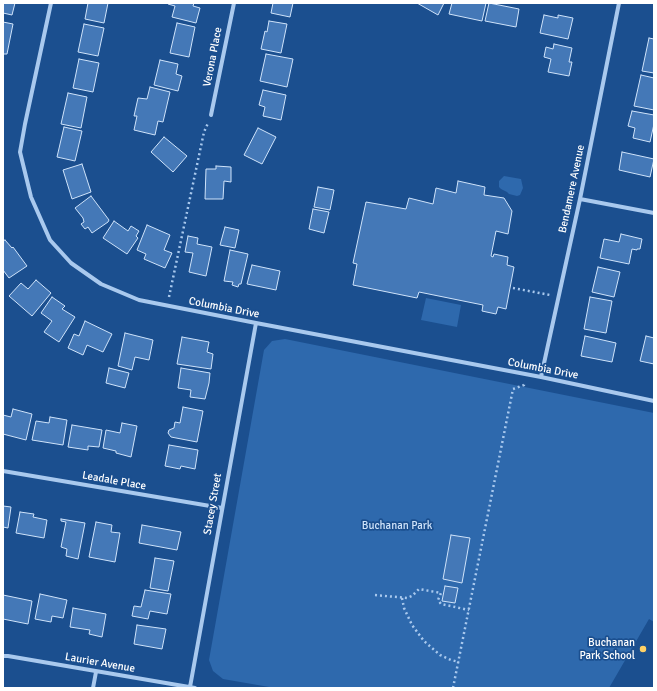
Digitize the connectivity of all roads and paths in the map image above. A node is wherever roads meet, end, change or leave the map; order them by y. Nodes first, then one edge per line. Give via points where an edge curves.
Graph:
1 (51, 3) edge
2 (234, 3) edge
3 (619, 3) edge
4 (211, 115) joint
5 (580, 199) junction
6 (654, 213) edge
7 (513, 288) dead end
8 (559, 296) junction
9 (168, 306) junction
10 (256, 323) junction
11 (525, 374) junction
12 (541, 377) junction
13 (654, 401) edge
14 (3, 471) edge
15 (222, 508) junction
16 (375, 594) dead end
17 (402, 598) junction
18 (469, 610) junction
19 (3, 656) edge
20 (459, 662) junction
21 (96, 672) junction
22 (190, 687) edge
23 (93, 688) edge
24 (195, 688) edge
25 (453, 688) edge

1 - 9 street, Columbia Drive via 20,152 31,197 50,240 71,263 101,284 139,300
2 - 4 street, Verona Place
3 - 5 street, Bendamere Avenue
4 - 9 path via 204,132
5 - 6 street
5 - 8 street, Bendamere Avenue
7 - 8 path
8 - 12 street, Bendamere Avenue
9 - 10 street, Columbia Drive
10 - 11 street, Columbia Drive
10 - 15 street, Stacey Street
11 - 12 street, Columbia Drive
11 - 18 path via 524,386 514,389
12 - 13 street, Columbia Drive
14 - 15 street, Leadale Place
15 - 22 street, Stacey Street
16 - 17 path
17 - 18 path via 412,596 420,589 441,593 438,600 441,604
17 - 20 path via 412,625 424,641 440,655
18 - 20 path
19 - 21 street, Laurier Avenue
20 - 25 path
21 - 22 street, Laurier Avenue
21 - 23 street
22 - 24 street, Laurier Avenue

